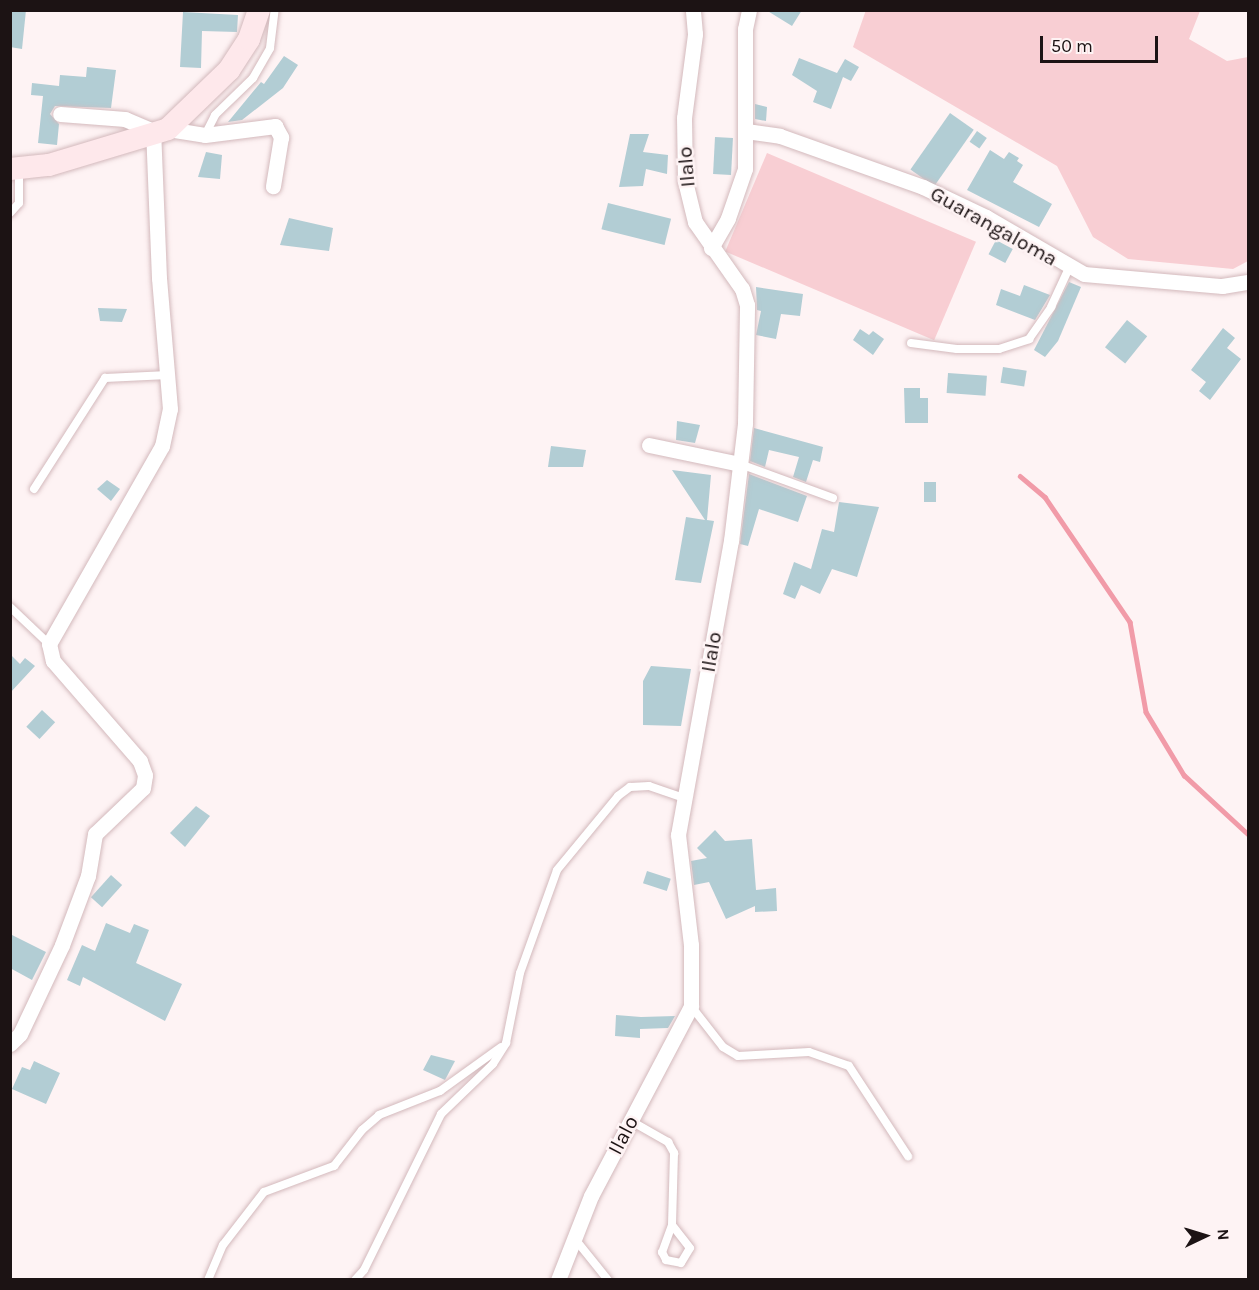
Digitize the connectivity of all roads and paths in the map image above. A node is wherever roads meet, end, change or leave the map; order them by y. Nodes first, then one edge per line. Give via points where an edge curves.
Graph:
1 (259, 10) edge
2 (275, 10) edge
3 (693, 10) edge
4 (749, 10) edge
5 (60, 114) dead end
6 (161, 130) junction
7 (746, 131) junction
8 (205, 135) junction
9 (15, 169) edge
10 (273, 186) dead end
11 (10, 213) edge
12 (711, 248) junction
13 (1069, 268) junction
14 (1248, 282) edge
15 (911, 343) dead end
16 (168, 375) junction
17 (649, 445) dead end
18 (740, 464) junction
19 (34, 489) dead end
20 (833, 498) dead end
21 (10, 607) edge
22 (49, 644) junction
23 (684, 798) junction
24 (691, 1005) junction
25 (506, 1043) junction
26 (10, 1044) edge
27 (631, 1121) junction
28 (908, 1156) dead end
29 (672, 1225) junction
30 (574, 1238) junction
31 (208, 1280) edge
32 (356, 1280) edge
33 (558, 1280) edge
34 (608, 1280) edge

1 - 6 main road via 249,39 229,70
2 - 8 lane via 270,48 253,78 215,115
3 - 12 street, Ilalo via 695,34 684,118 685,181 694,222
4 - 7 street via 745,29
5 - 6 street via 125,119
6 - 8 street
6 - 9 main road via 49,165
6 - 16 street via 159,278
7 - 12 street via 745,169 728,218
7 - 13 street, Guarangaloma via 780,136 923,188 1023,237
8 - 10 street via 275,126 279,130
9 - 11 lane via 19,203
12 - 18 street, Ilalo via 742,289 747,305 745,423
13 - 14 street, Guarangaloma via 1084,274 1173,283 1222,286
13 - 15 lane via 1051,307 1029,339 999,349
16 - 19 lane via 105,378
16 - 22 street via 170,409 162,446
17 - 18 street
18 - 20 lane
18 - 23 street, Ilalo via 731,542
21 - 22 lane
22 - 26 street via 53,661 132,750 145,775 142,788 95,834 88,876 62,945 20,1034
23 - 24 street, Ilalo via 678,835 691,945
23 - 25 lane via 649,786 630,788 618,796 557,870 520,973
24 - 27 street, Ilalo
24 - 28 lane via 723,1047 738,1056 809,1052 849,1066
25 - 31 lane via 440,1091 379,1115 334,1166 264,1192 223,1245
25 - 32 lane via 493,1064 441,1114
27 - 29 lane via 669,1143 674,1153
27 - 30 street, Ilalo
29 - 29 lane via 662,1252 666,1260 681,1263 690,1248
30 - 33 street, Ilalo
30 - 34 lane

